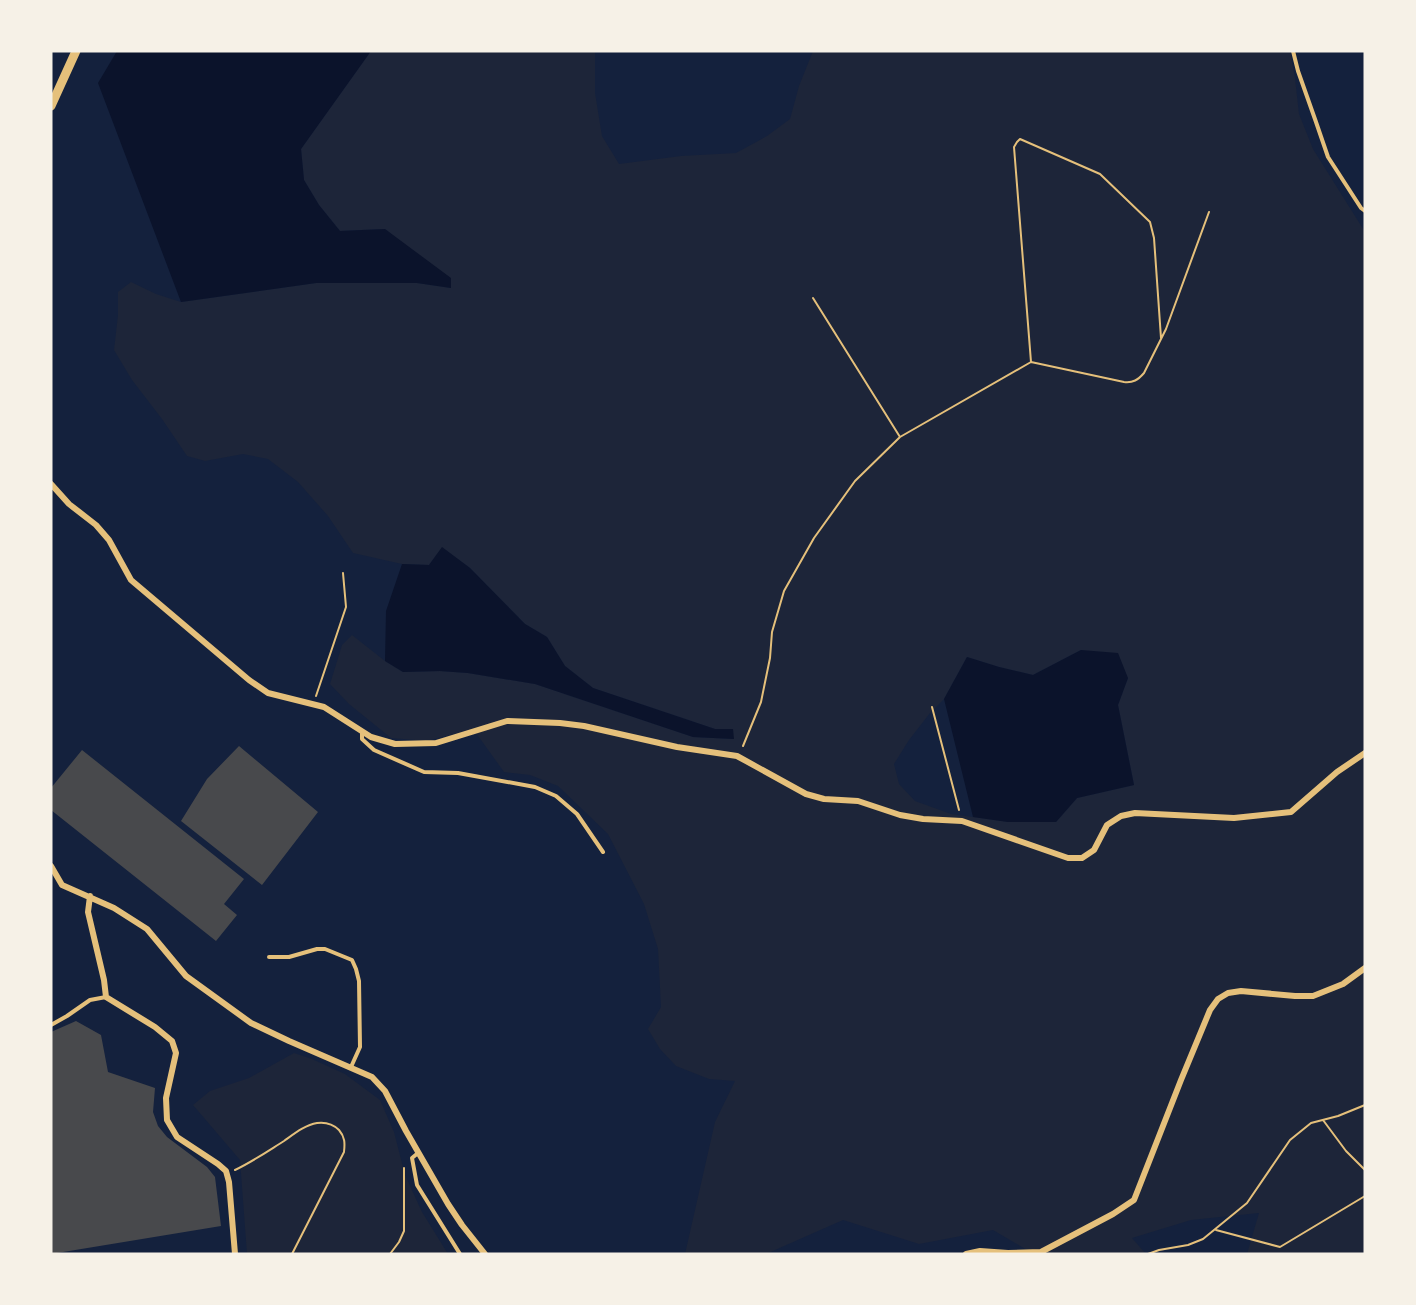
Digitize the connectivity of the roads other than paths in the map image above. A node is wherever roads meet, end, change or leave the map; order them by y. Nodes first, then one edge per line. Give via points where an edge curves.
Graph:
1 (75, 51) edge
2 (1293, 51) edge
3 (51, 106) edge
4 (1365, 212) edge
5 (51, 483) edge
6 (362, 730) junction
7 (1365, 753) edge
8 (603, 852) dead end
9 (51, 867) edge
10 (90, 896) junction
11 (269, 957) dead end
12 (1365, 968) edge
13 (106, 997) junction
14 (51, 1025) edge
15 (351, 1067) junction
16 (419, 1153) junction
17 (235, 1254) edge
18 (460, 1254) edge
19 (485, 1254) edge
20 (966, 1254) edge

1 - 3 street
2 - 4 lane via 1328,158
5 - 6 street via 109,540 131,580 249,680 268,693 324,707
6 - 7 street via 395,744 436,743 507,721 584,726 737,756 806,794 858,801 923,819 962,821 1068,858 1082,858 1094,850 1107,825 1135,813 1234,818 1291,812
6 - 8 lane via 362,739 374,750 424,772 458,773 535,787 556,796 577,814
9 - 10 street via 62,885
10 - 13 street via 88,912
10 - 15 street via 147,929 186,976 251,1023
11 - 15 lane via 325,949 352,960 358,981 360,1047
12 - 20 street via 1343,984 1313,996 1241,991 1218,999 1180,1080 1134,1200 1041,1252
13 - 14 lane via 90,1000
13 - 17 street via 172,1041 176,1053 166,1098 167,1120 177,1137 227,1174
15 - 16 street via 372,1077 386,1091
16 - 18 lane via 412,1158 417,1185
16 - 19 street via 462,1226

